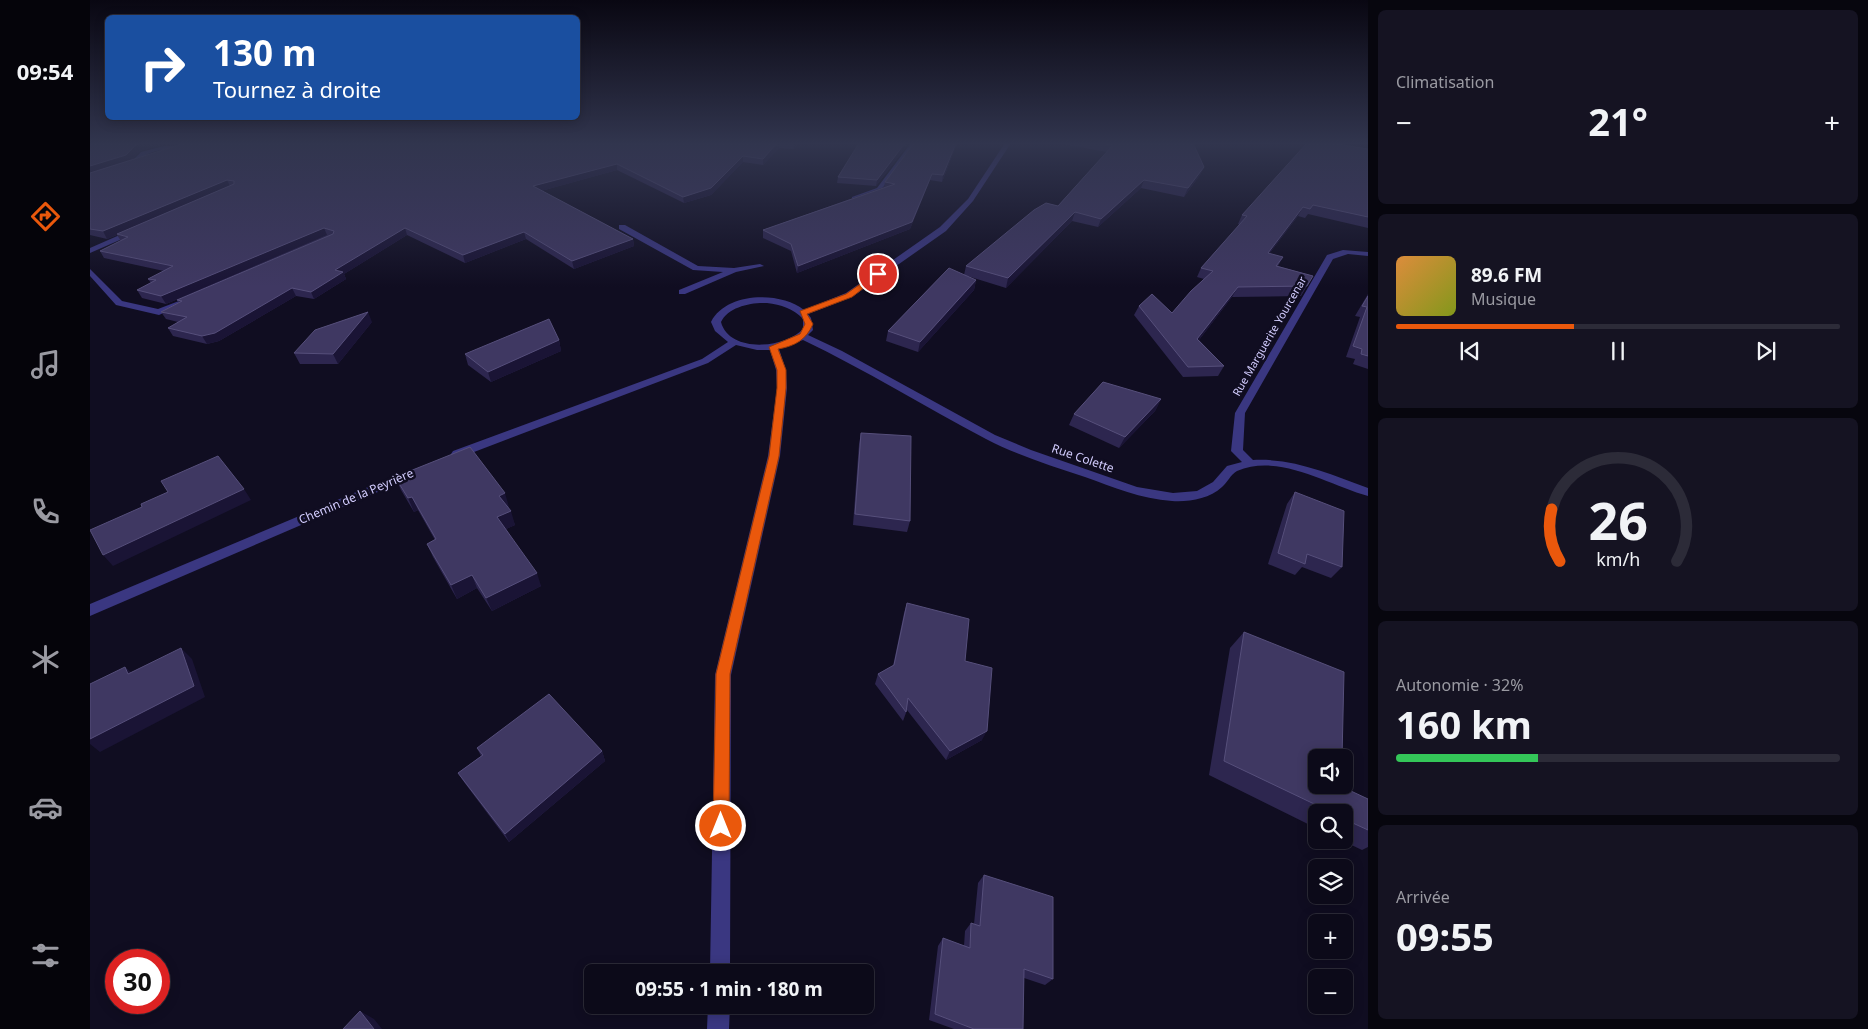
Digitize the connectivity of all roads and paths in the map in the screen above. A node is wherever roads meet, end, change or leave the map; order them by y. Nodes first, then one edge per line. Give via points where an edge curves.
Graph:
1 (873, 191) edge
2 (977, 191) edge
3 (854, 198) edge
4 (622, 227) dead end
5 (144, 228) edge
6 (90, 251) edge
7 (1368, 254) edge
8 (760, 266) dead end
9 (734, 270) junction
10 (90, 271) edge
11 (100, 284) junction
12 (90, 288) edge
13 (682, 292) dead end
14 (186, 301) edge
15 (803, 312) junction
16 (803, 336) junction
17 (735, 342) junction
18 (774, 347) junction
19 (449, 458) edge
20 (1250, 464) junction
21 (421, 469) edge
22 (1368, 492) edge
23 (90, 610) edge
24 (720, 964) edge
25 (719, 1014) edge
26 (718, 1029) edge

1 - 3 street
2 - 15 street via 943,229 849,295
4 - 9 street via 696,268
5 - 6 street
7 - 20 street, Rue Marguerite Yourcenar via 1348,252 1330,257 1240,413 1237,451
8 - 9 street
9 - 13 street
10 - 11 street
11 - 12 street
11 - 14 street via 119,303 159,312
15 - 16 street via 809,324
15 - 17 street via 772,301 735,304 726,309 717,322 725,336
16 - 18 street
16 - 20 street, Rue Colette via 840,353 991,437 1136,491 1173,497 1198,495 1217,484 1231,469
17 - 18 street via 753,347
17 - 19 street via 705,361
18 - 24 street via 782,388 774,456 723,674
20 - 22 street, Rue Colette via 1275,463 1302,468
21 - 23 street, Chemin de la Peyrière
25 - 26 street

